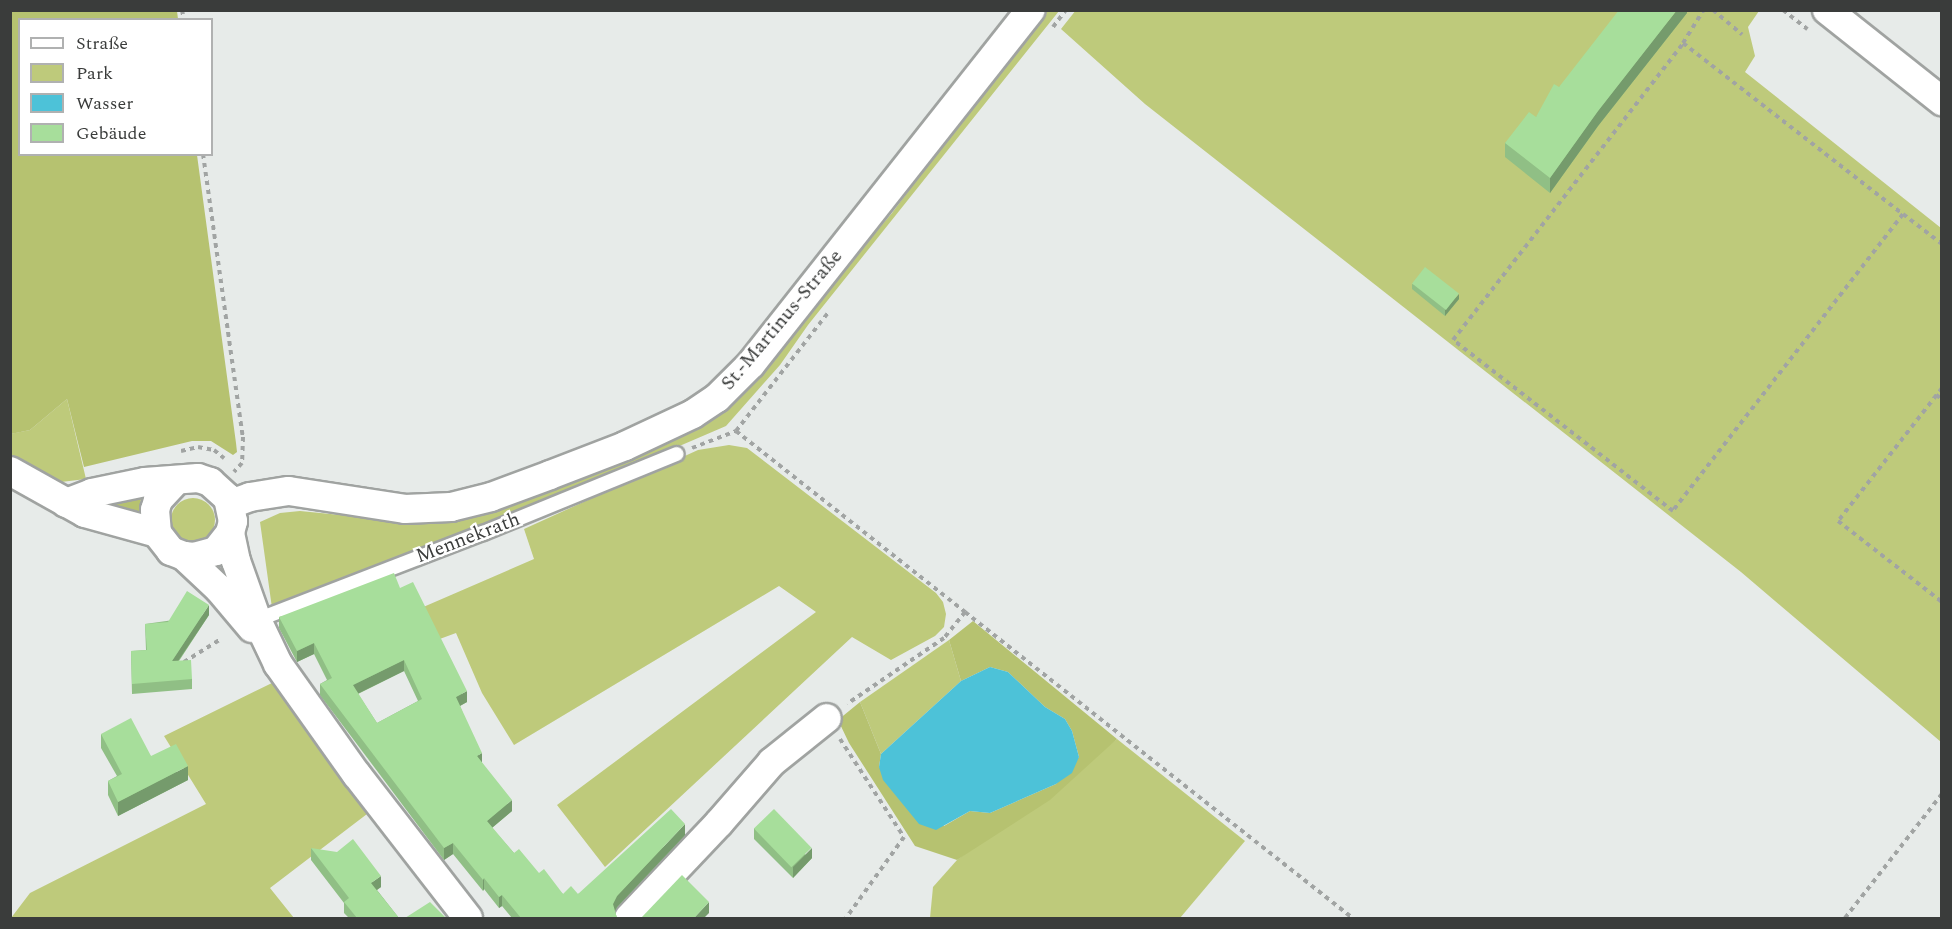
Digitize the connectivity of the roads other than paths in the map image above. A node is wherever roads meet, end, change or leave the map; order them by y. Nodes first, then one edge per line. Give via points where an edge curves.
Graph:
1 (1031, 10) edge
2 (1827, 10) edge
3 (1941, 101) edge
4 (677, 454) dead end
5 (10, 471) edge
6 (176, 482) junction
7 (226, 496) junction
8 (66, 503) junction
9 (157, 533) junction
10 (230, 533) junction
11 (183, 556) junction
12 (256, 620) junction
13 (269, 648) junction
14 (826, 718) road end
15 (468, 918) edge
16 (628, 918) edge

1 - 7 street, St.-Martinus-Straße via 751,364 717,398 693,414 561,471 451,507 405,509 289,491
2 - 3 street
4 - 12 lane, Mennekrath
5 - 8 street
6 - 7 street via 198,478
6 - 8 street via 145,482
6 - 9 street via 158,500
7 - 10 street via 233,521
8 - 9 street via 85,513
9 - 11 street via 171,551
10 - 11 street via 216,551
10 - 12 street
11 - 13 street via 219,589
12 - 13 street
13 - 15 street via 357,775
14 - 16 street via 772,762 719,824

